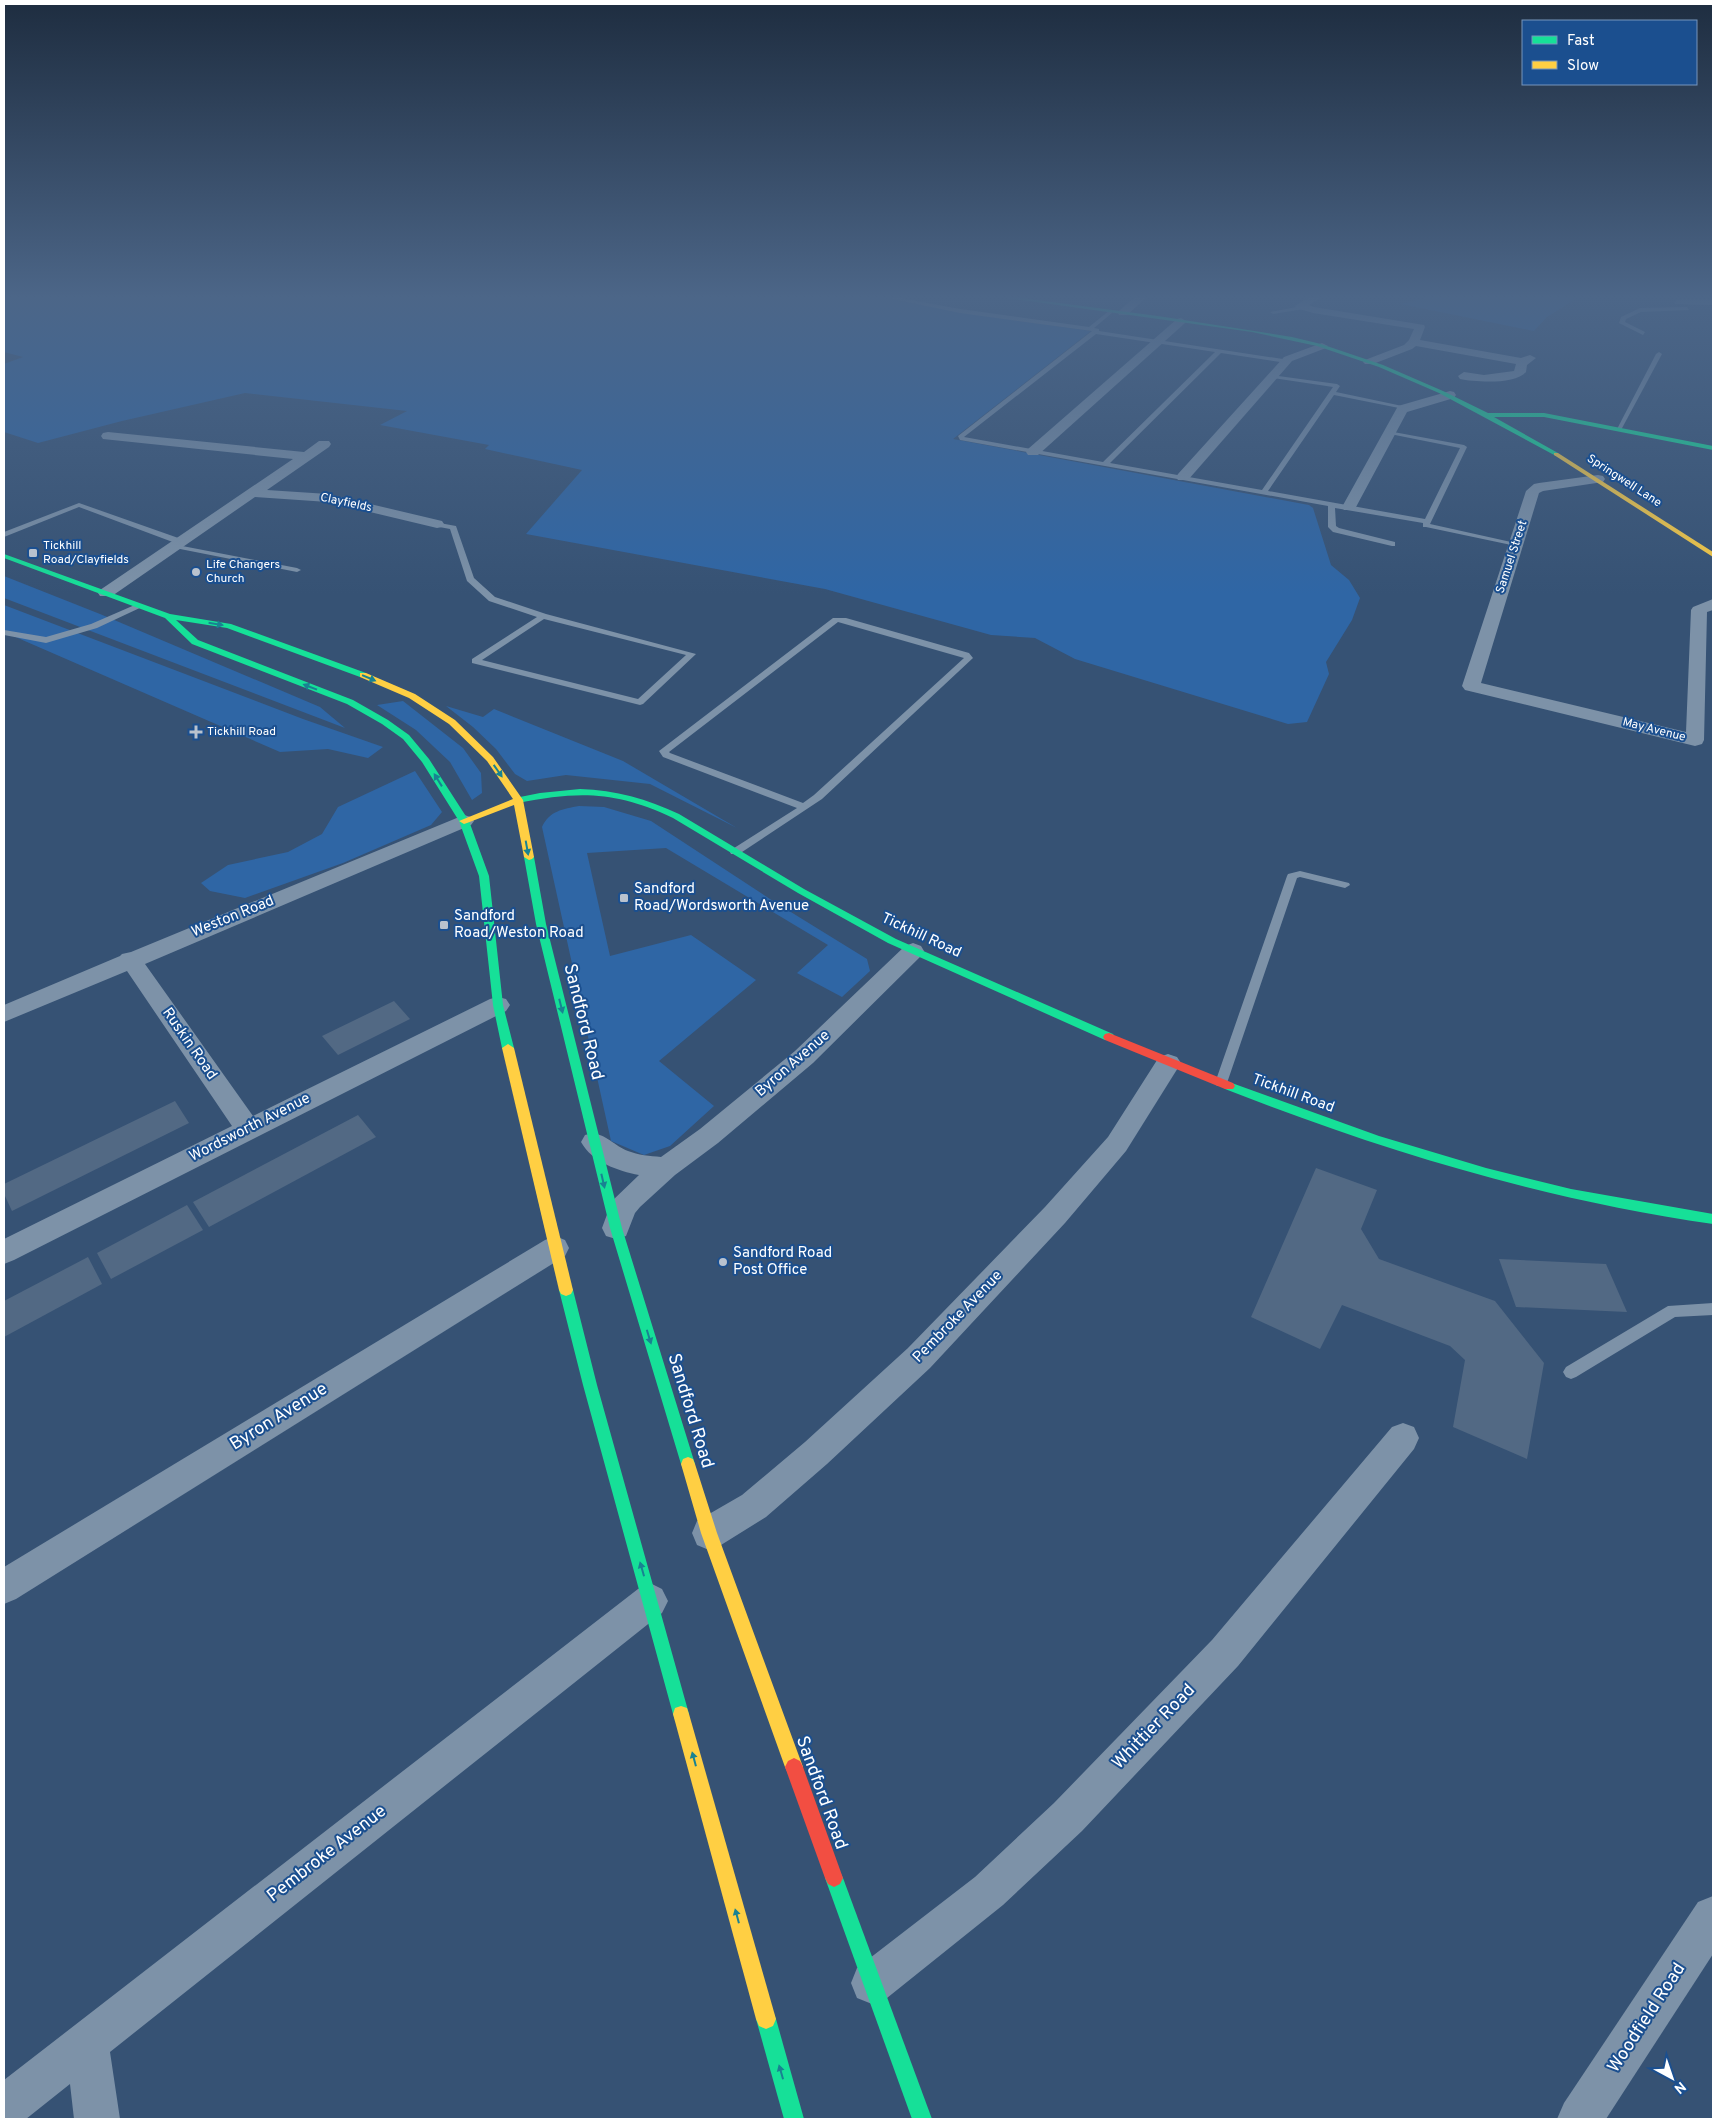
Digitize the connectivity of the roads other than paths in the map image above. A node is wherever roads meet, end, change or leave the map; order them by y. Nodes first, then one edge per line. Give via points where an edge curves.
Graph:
1 (1011, 396) edge
2 (1095, 396) edge
3 (1174, 396) edge
4 (1255, 396) edge
5 (1330, 396) edge
6 (1348, 396) edge
7 (1450, 396) joint
8 (1636, 396) edge
9 (1404, 407) junction
10 (1488, 414) junction
11 (1618, 430) junction
12 (1388, 433) junction
13 (108, 436) dead end
14 (324, 444) dead end
15 (1713, 448) edge
16 (1033, 452) junction
17 (306, 456) junction
18 (1105, 464) junction
19 (1183, 478) junction
20 (1598, 480) junction
21 (254, 492) junction
22 (1264, 492) junction
23 (1331, 504) junction
24 (1349, 507) junction
25 (1428, 522) junction
26 (437, 524) joint
27 (4, 535) edge
28 (178, 544) junction
29 (1392, 544) dead end
30 (1516, 544) junction
31 (1713, 556) edge
32 (5, 557) edge
33 (297, 570) dead end
34 (106, 593) junction
35 (1713, 604) edge
36 (140, 606) junction
37 (168, 616) junction
38 (543, 616) junction
39 (4, 633) edge
40 (1470, 686) joint
41 (518, 800) junction
42 (804, 807) junction
43 (464, 821) junction
44 (735, 852) junction
45 (1345, 885) dead end
46 (913, 951) junction
47 (130, 959) junction
48 (498, 1005) junction
49 (4, 1014) edge
50 (1168, 1063) junction
51 (1221, 1083) junction
52 (248, 1129) junction
53 (594, 1142) junction
54 (664, 1168) junction
55 (1713, 1218) edge
56 (616, 1228) junction
57 (555, 1248) junction
58 (4, 1252) edge
59 (1713, 1310) edge
60 (1571, 1372) dead end
61 (1403, 1438) dead end
62 (709, 1532) junction
63 (4, 1587) edge
64 (650, 1601) junction
65 (1713, 1917) edge
66 (872, 1983) junction
67 (87, 2042) junction
68 (4, 2108) edge
69 (96, 2119) edge
70 (794, 2119) edge
71 (922, 2119) edge
72 (1580, 2119) edge

1 - 16 lane via 960,437
2 - 16 street
3 - 18 lane
4 - 19 street
5 - 22 lane
6 - 9 lane
7 - 9 street
7 - 10 main road, Springwell Lane
8 - 11 lane
9 - 12 street
10 - 11 main road via 1544,415
10 - 20 main road, Springwell Lane
11 - 15 main road
12 - 24 street
12 - 25 lane via 1464,447
13 - 17 street
14 - 17 street
16 - 18 lane
17 - 21 street
18 - 19 lane
19 - 22 lane
20 - 30 street, Samuel Street via 1539,487 1533,491
20 - 31 main road, Springwell Lane
21 - 26 street, Clayfields via 328,498
21 - 28 street
22 - 23 lane
23 - 24 lane
23 - 29 lane via 1332,527 1336,530
24 - 25 lane
25 - 30 lane via 1426,525 1429,527
26 - 38 lane via 453,528 470,579 492,599
27 - 28 lane via 79,505
28 - 33 lane
28 - 34 street
30 - 40 street, Samuel Street
32 - 34 main road
34 - 36 main road
35 - 40 street, May Avenue via 1699,610 1696,740
36 - 37 main road
36 - 39 lane via 94,626 46,640
37 -> 41 main road via 228,626 328,661 412,696 452,722 490,759
43 -> 37 main road via 426,761 406,737 385,722 350,702 195,642
38 - 38 lane via 674,649 692,654 640,702 475,661
41 - 43 main road
41 - 44 main road, Tickhill Road via 560,790 592,789 618,793 687,823
41 -> 53 main road, Sandford Road via 541,924
42 - 42 lane via 826,790 969,658 836,620 664,751 666,755
42 - 44 lane
43 - 47 street, Weston Road
43 - 48 main road via 484,876
44 - 46 main road, Tickhill Road
45 - 51 lane via 1306,875 1292,876
46 - 50 main road, Tickhill Road
46 - 54 street, Byron Avenue via 804,1057 709,1136
47 - 49 street, Weston Road
47 - 52 street, Ruskin Road
48 - 52 street, Wordsworth Avenue
48 - 57 main road
50 - 51 main road, Tickhill Road
50 - 62 street, Pembroke Avenue via 1117,1144 1055,1215 918,1358 754,1506
51 - 55 main road, Tickhill Road via 1318,1120 1500,1177 1632,1205
52 - 58 street, Wordsworth Avenue
53 - 54 street via 608,1155 629,1164
53 -> 56 main road, Sandford Road
54 - 56 street, Byron Avenue via 630,1199
56 -> 62 main road, Sandford Road
57 - 63 street, Byron Avenue
64 -> 57 main road
59 - 60 lane via 1674,1311
61 - 66 street, Whittier Road via 1225,1653 1068,1817 989,1891
62 - 66 main road, Sandford Road
64 - 67 street, Pembroke Avenue
70 -> 64 main road
65 - 72 street, Woodfield Road
66 - 71 main road, Sandford Road
67 - 68 street, Pembroke Avenue
67 - 69 street

